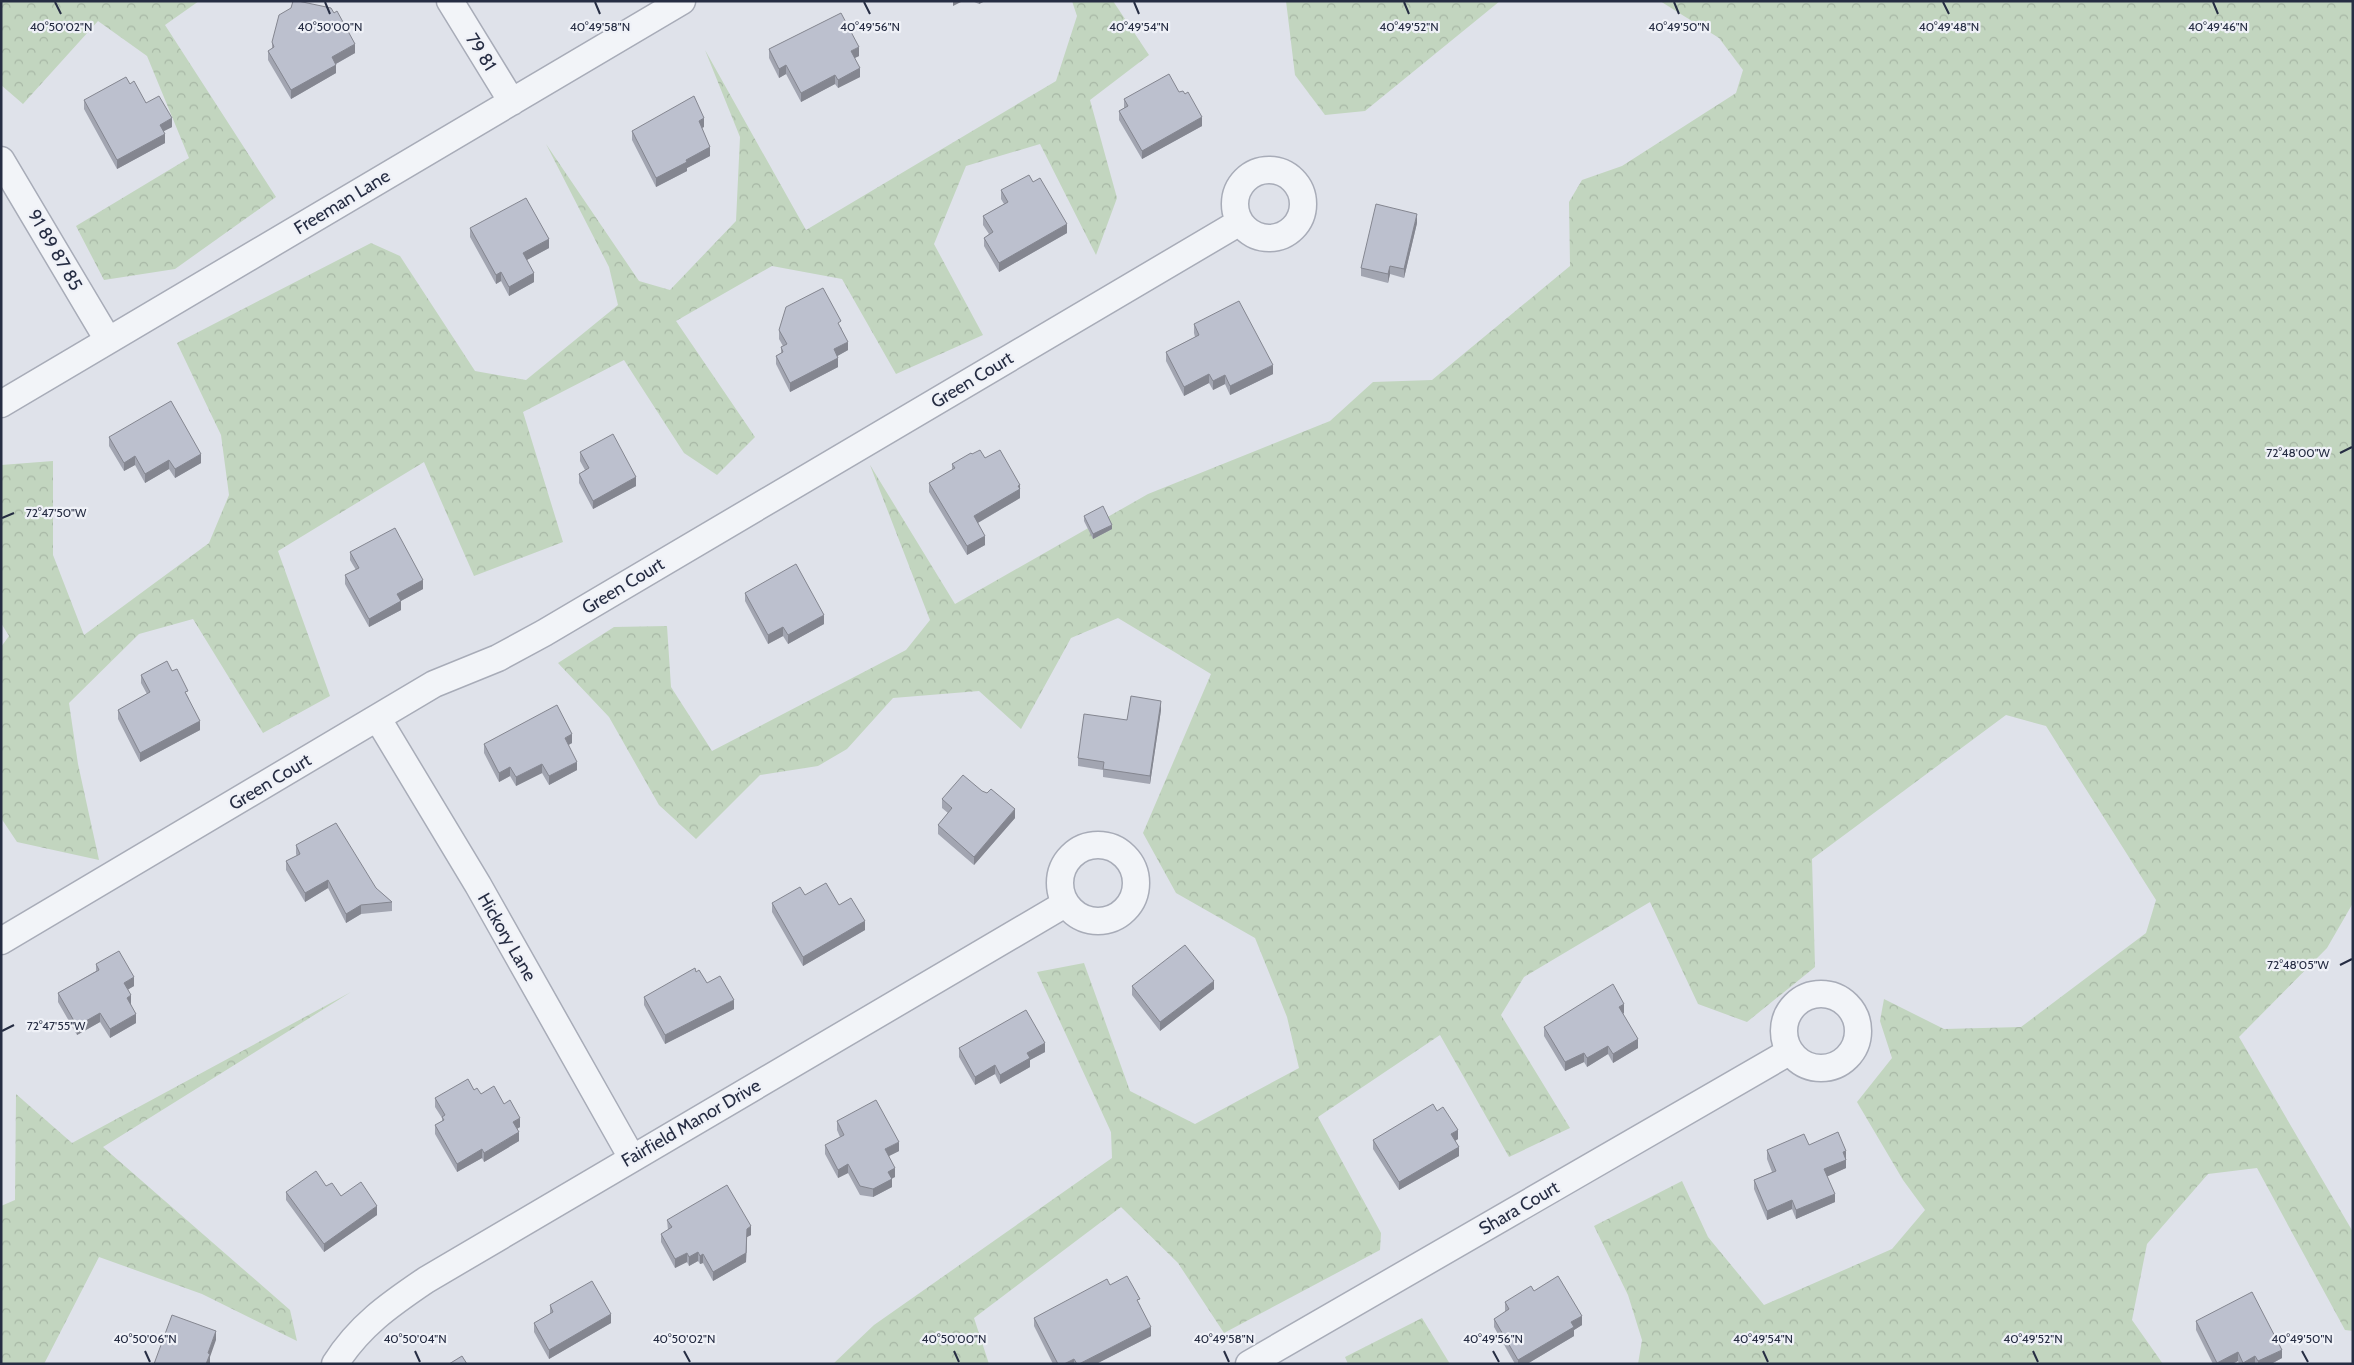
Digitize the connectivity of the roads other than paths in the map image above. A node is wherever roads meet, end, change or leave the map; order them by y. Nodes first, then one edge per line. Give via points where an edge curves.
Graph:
1 (450, 1) edge
2 (682, 1) edge
3 (512, 102) junction
4 (1, 160) edge
5 (1240, 222) dead end
6 (108, 340) junction
7 (1, 404) edge
8 (378, 719) junction
9 (1065, 904) dead end
10 (1, 940) edge
11 (1789, 1052) dead end
12 (632, 1158) junction
13 (335, 1364) edge
14 (1249, 1364) edge

1 - 3 street, 79 81
2 - 3 street, Freeman Lane
3 - 6 street, Freeman Lane
4 - 6 street, 91 89 87 85
5 - 8 street, Green Court via 544,633 498,658 434,684
6 - 7 street, Freeman Lane
8 - 10 street, Green Court
8 - 12 street, Hickory Lane via 478,885
9 - 12 street, Fairfield Manor Drive
11 - 14 street, Shara Court
12 - 13 street, Fairfield Manor Drive via 426,1280 380,1311 349,1342

